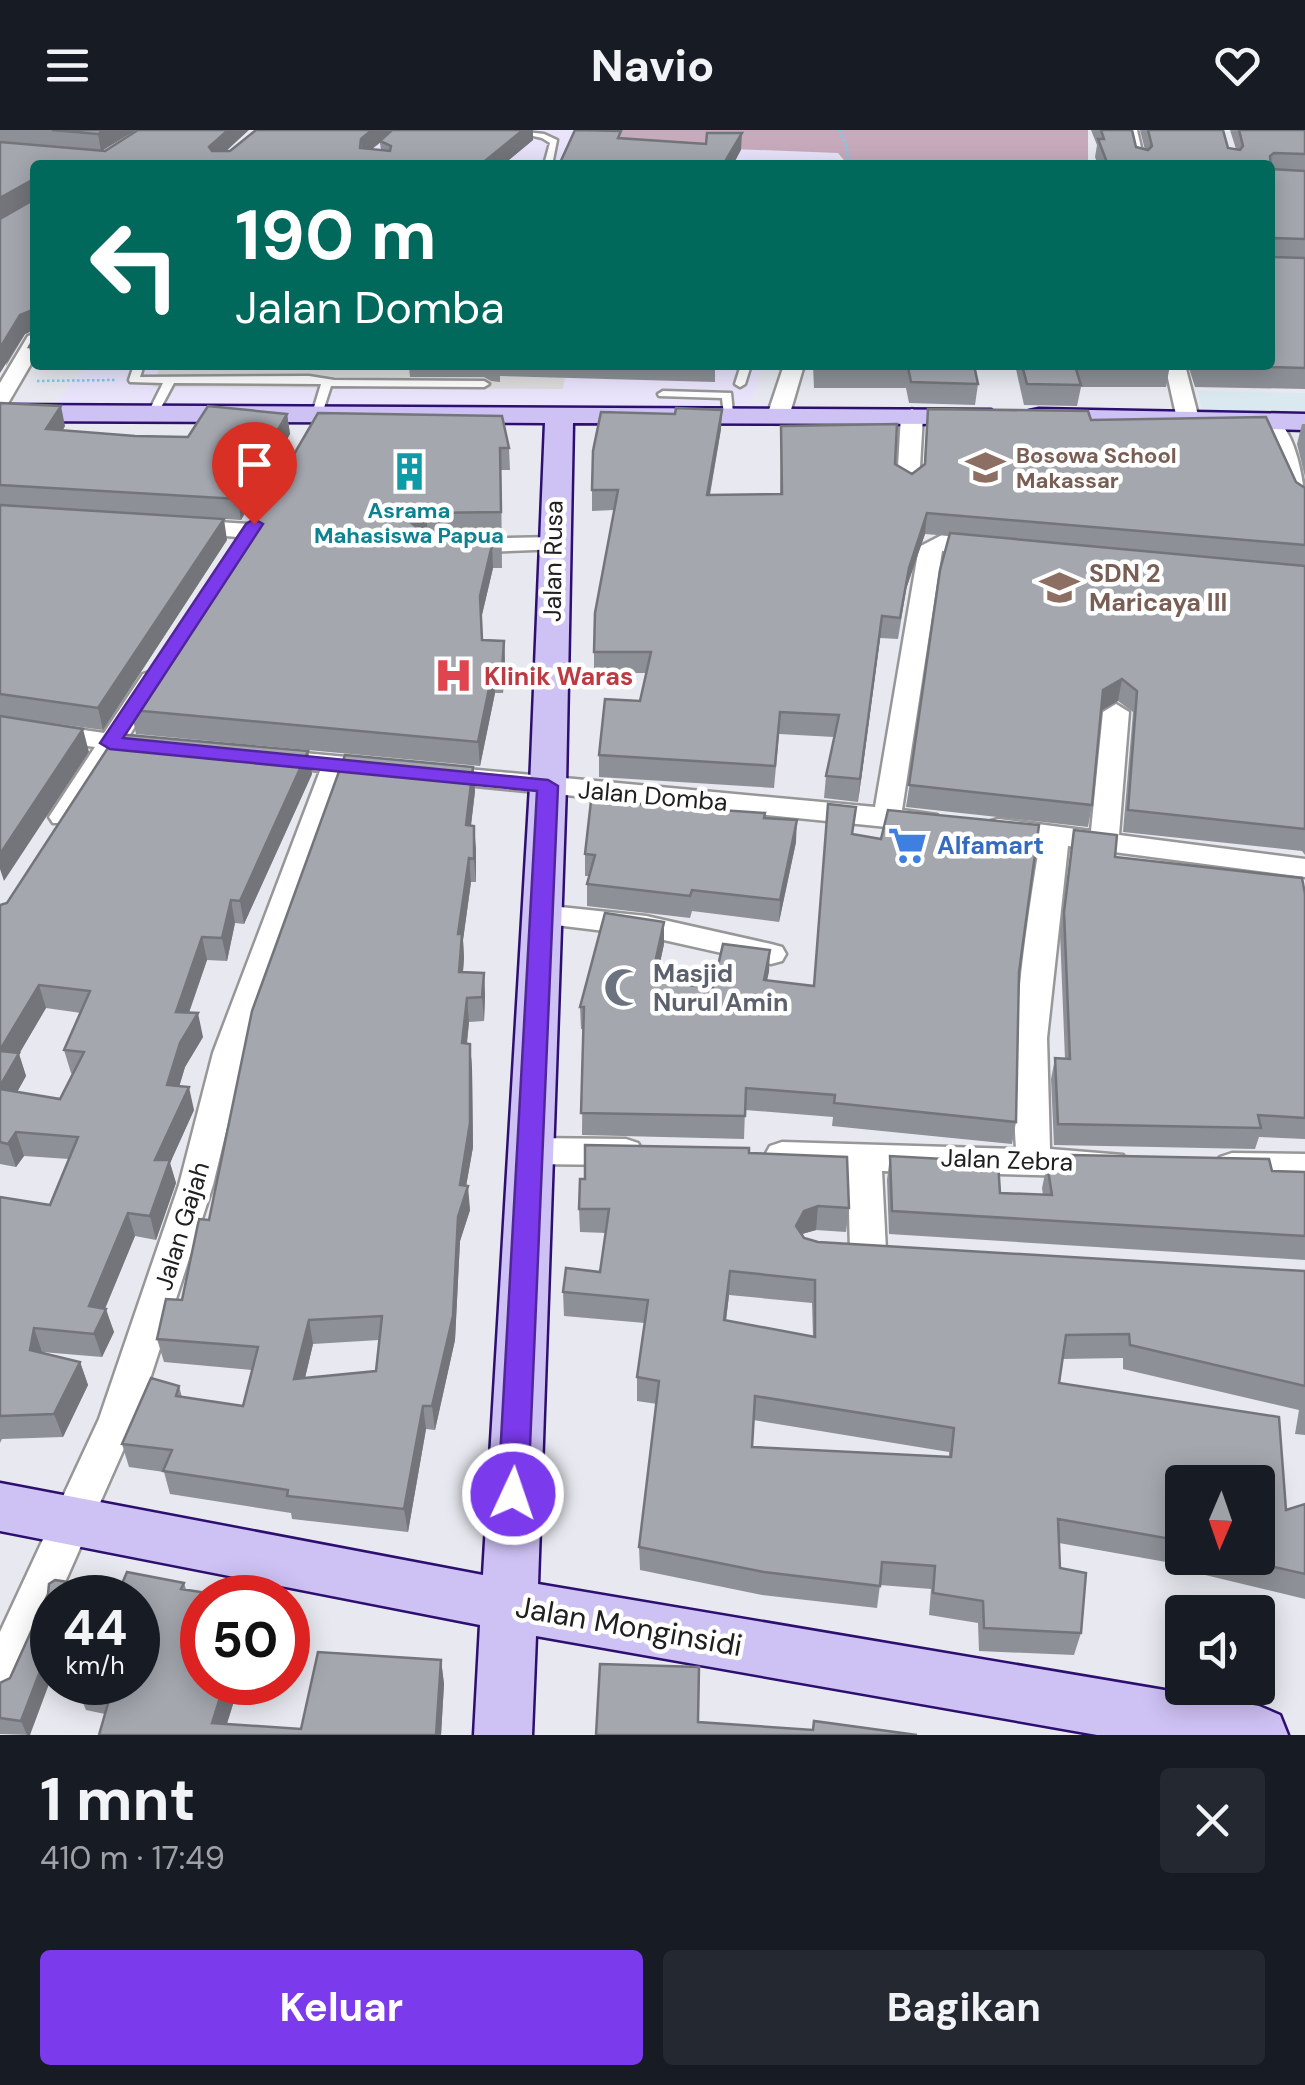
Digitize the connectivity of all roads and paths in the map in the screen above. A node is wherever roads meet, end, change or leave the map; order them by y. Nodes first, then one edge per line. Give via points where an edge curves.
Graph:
1 (510, 130) edge
2 (839, 130) edge
3 (1133, 130) edge
4 (549, 160) edge
5 (848, 160) edge
6 (1140, 160) edge
7 (30, 348) edge
8 (137, 370) edge
9 (312, 370) edge
10 (744, 370) edge
11 (792, 370) edge
12 (1176, 370) edge
13 (309, 378) junction
14 (134, 380) junction
15 (170, 380) junction
16 (330, 382) junction
17 (484, 384) dead end
18 (740, 384) dead end
19 (2, 391) edge
20 (663, 394) dead end
21 (0, 413) edge
22 (153, 413) junction
23 (728, 413) junction
24 (778, 413) junction
25 (559, 415) junction
26 (912, 416) junction
27 (317, 420) junction
28 (1188, 420) junction
29 (1270, 422) junction
30 (1305, 422) edge
31 (908, 484) edge
32 (1305, 502) edge
33 (264, 508) edge
34 (173, 526) edge
35 (249, 530) junction
36 (554, 544) junction
37 (428, 546) edge
38 (1003, 548) edge
39 (232, 556) edge
40 (161, 666) edge
41 (1116, 712) dead end
42 (0, 726) edge
43 (110, 743) junction
44 (186, 750) edge
45 (242, 755) edge
46 (336, 764) junction
47 (548, 786) junction
48 (888, 818) junction
49 (1055, 835) junction
50 (50, 838) edge
51 (1104, 840) junction
52 (1305, 868) edge
53 (541, 915) junction
54 (771, 954) edge
55 (529, 1151) junction
56 (663, 1152) edge
57 (755, 1154) edge
58 (865, 1156) junction
59 (1034, 1160) junction
60 (1140, 1164) edge
61 (1196, 1165) edge
62 (1305, 1166) edge
63 (908, 1253) edge
64 (0, 1506) edge
65 (70, 1519) junction
66 (507, 1605) junction
67 (0, 1679) edge
68 (1227, 1732) edge
69 (503, 1735) edge

1 - 4 lane via 554,142
2 - 5 path
3 - 6 lane
7 - 19 street
8 - 14 lane
9 - 13 lane
10 - 18 lane
11 - 24 street
12 - 28 street
13 - 15 lane
13 - 16 lane
14 - 15 lane
14 - 19 path
15 - 22 lane
16 - 17 lane
16 - 27 lane
20 - 23 lane via 727,395
21 - 22 main road
22 - 27 main road
23 - 24 main road
23 - 25 main road
24 - 26 main road
25 - 27 main road
25 - 36 main road, Jalan Rusa
26 - 28 main road
26 - 31 street
28 - 29 main road
29 - 30 main road
29 - 32 street
33 - 35 street
34 - 35 street
35 - 39 street
36 - 37 street
36 - 47 main road, Jalan Rusa
38 - 48 street via 934,542
40 - 43 street
41 - 51 street
42 - 43 street
43 - 44 street
43 - 50 street
45 - 46 street, Jalan Domba
46 - 47 street, Jalan Domba
46 - 65 street, Jalan Gajah via 229,1054 196,1186 118,1420
47 - 48 street, Jalan Domba
47 - 53 main road, Jalan Rusa
48 - 49 street, Jalan Domba
49 - 51 street, Jalan Domba
49 - 59 street via 1030,1050
51 - 52 street, Jalan Domba
53 - 54 street via 646,926
53 - 55 main road, Jalan Rusa
55 - 56 street
55 - 66 main road, Jalan Rusa
57 - 58 street, Jalan Zebra
58 - 59 street, Jalan Zebra
58 - 63 street via 850,1250
59 - 60 street, Jalan Zebra
61 - 62 street
64 - 65 main road, Jalan Monginsidi
65 - 66 main road, Jalan Monginsidi
65 - 67 street, Jalan Gajah
66 - 68 main road, Jalan Monginsidi
66 - 69 main road, Jalan Rusa

